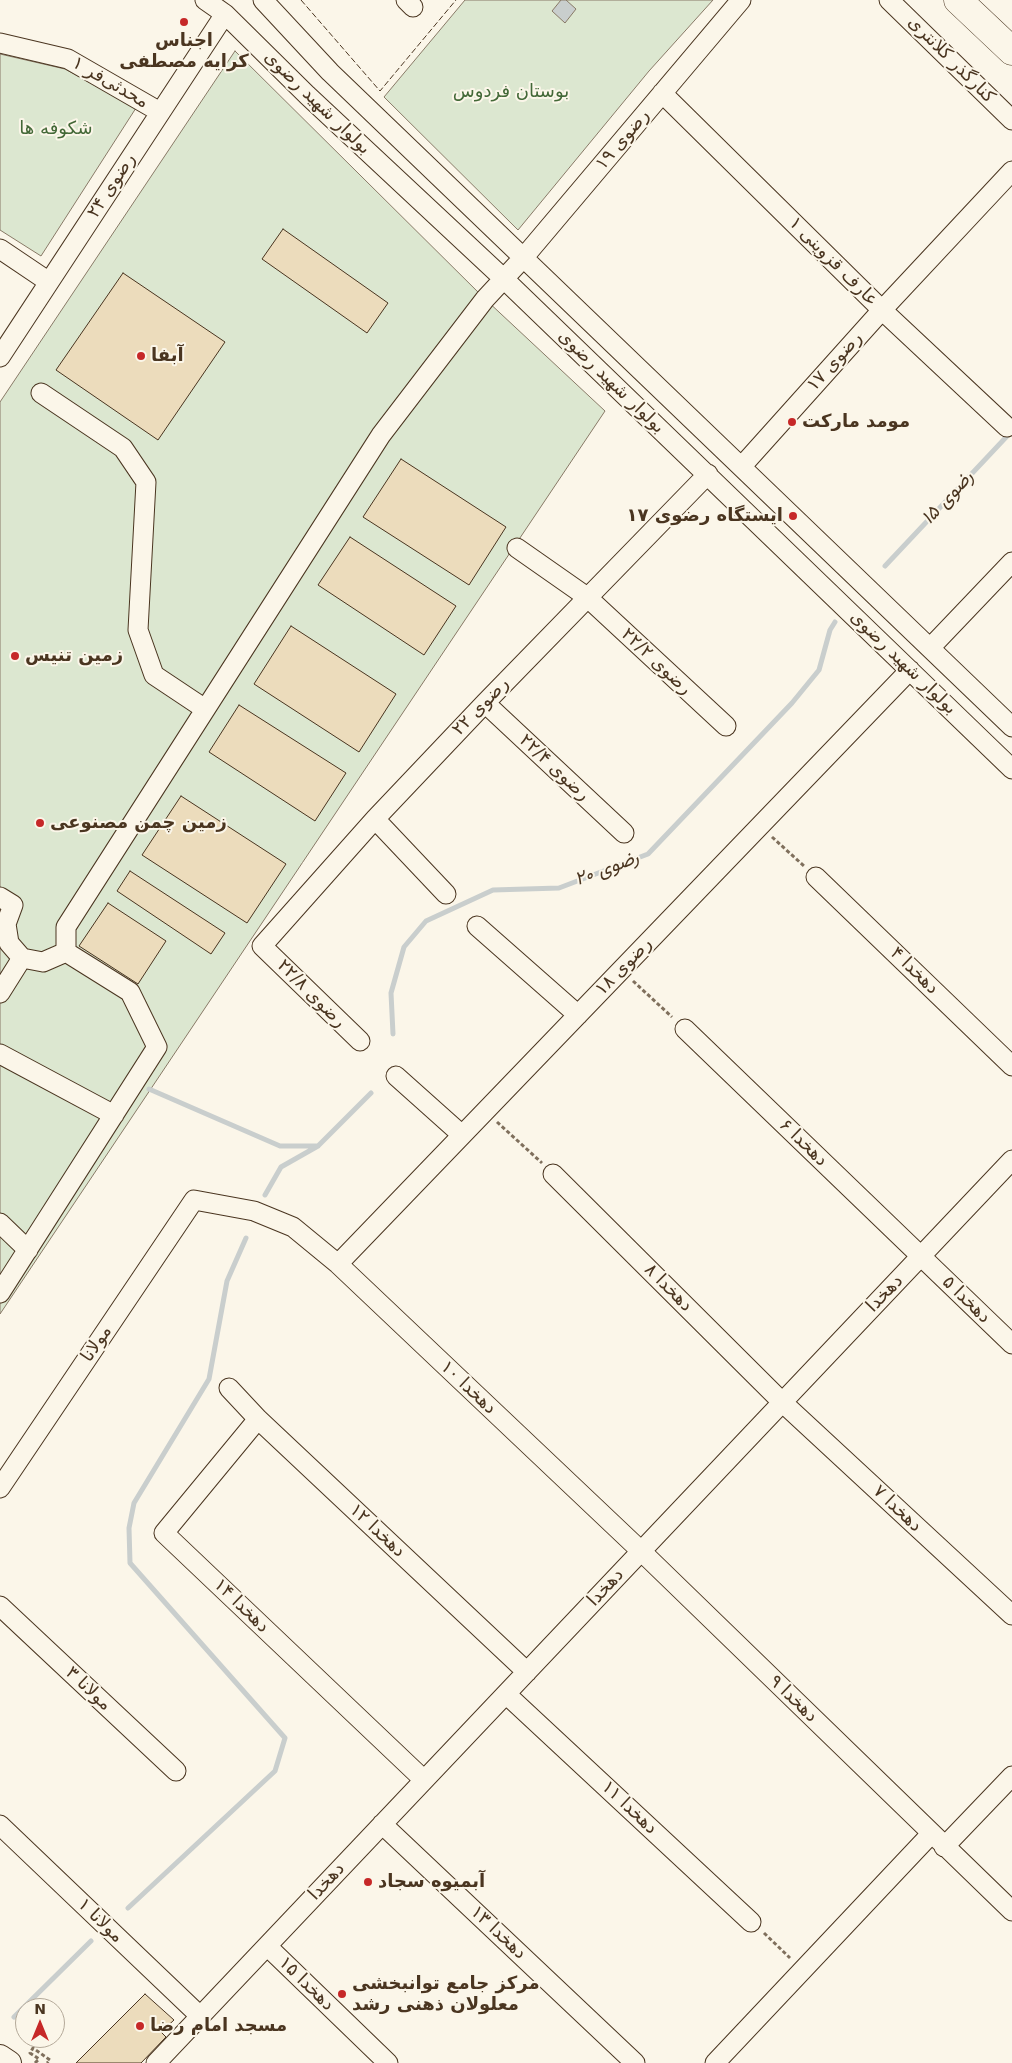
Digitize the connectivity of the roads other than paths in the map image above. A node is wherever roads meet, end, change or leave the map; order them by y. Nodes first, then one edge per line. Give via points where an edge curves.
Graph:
1 (206, 0) edge
2 (741, 0) edge
3 (889, 0) edge
4 (958, 0) edge
5 (269, 2) edge
6 (225, 14) junction
7 (0, 43) edge
8 (1012, 52) edge
9 (662, 93) junction
10 (160, 112) junction
11 (1012, 120) edge
12 (1012, 171) edge
13 (0, 249) edge
14 (524, 257) junction
15 (504, 279) junction
16 (49, 282) junction
17 (882, 310) junction
18 (0, 358) edge
19 (41, 393) dead end
20 (1007, 427) dead end
21 (742, 466) junction
22 (708, 474) junction
23 (517, 548) dead end
24 (1012, 562) edge
25 (587, 597) junction
26 (930, 648) junction
27 (910, 670) junction
28 (485, 703) junction
29 (205, 708) junction
30 (726, 726) dead end
31 (1012, 727) edge
32 (1012, 768) edge
33 (375, 819) junction
34 (624, 833) dead end
35 (816, 877) road end
36 (446, 894) dead end
37 (0, 897) edge
38 (478, 926) dead end
39 (262, 946) joint
40 (66, 952) junction
41 (22, 958) junction
42 (0, 993) edge
43 (578, 1015) junction
44 (685, 1029) road end
45 (360, 1041) dead end
46 (0, 1054) edge
47 (1012, 1066) edge
48 (396, 1076) dead end
49 (114, 1115) junction
50 (462, 1135) junction
51 (1012, 1160) edge
52 (553, 1174) road end
53 (194, 1200) joint
54 (0, 1223) edge
55 (28, 1250) junction
56 (921, 1256) junction
57 (338, 1264) junction
58 (0, 1293) edge
59 (1012, 1344) edge
60 (229, 1388) dead end
61 (782, 1402) junction
62 (258, 1419) junction
63 (0, 1488) edge
64 (641, 1551) junction
65 (0, 1606) edge
66 (1012, 1615) edge
67 (527, 1672) junction
68 (506, 1694) junction
69 (176, 1771) dead end
70 (1012, 1776) edge
71 (424, 1780) junction
72 (382, 1824) junction
73 (0, 1825) edge
74 (937, 1841) junction
75 (1012, 1911) edge
76 (751, 1922) road end
77 (266, 1946) junction
78 (200, 2016) junction
79 (0, 2057) edge
80 (9, 2063) edge
81 (156, 2063) edge
82 (388, 2063) edge
83 (635, 2063) edge
84 (715, 2063) edge

1 - 6 street, بولوار شهید رضوی
2 - 9 street, رضوی ۱۹
3 - 11 street, کنارگذر کلانتری
4 - 8 highway
5 - 14 street, بولوار شهید رضوی via 330,72
6 - 10 street, رضوی ۲۴
6 - 15 street, بولوار شهید رضوی
7 - 10 street, محدثی‌فر ۱ via 68,59
9 - 14 street, رضوی ۱۹
9 - 17 street, عارف قزوینی ۱
10 - 16 street, رضوی ۲۴
12 - 17 street, رضوی ۱۷
13 - 16 street
14 - 15 street, رضوی ۱۹
14 - 21 street, بولوار شهید رضوی
15 - 22 street, بولوار شهید رضوی
15 - 29 street, رضوی ۱۹ via 485,299 381,435
16 - 18 street, رضوی ۲۴
17 - 20 street, عارف قزوینی ۱
17 - 21 street, رضوی ۱۷
19 - 29 street via 123,448 146,482 138,630 154,676
21 - 26 street, بولوار شهید رضوی
22 - 25 street, رضوی ۲۲
22 - 27 street, بولوار شهید رضوی
23 - 25 street, رضوی ۲۲/۲
24 - 26 street
25 - 28 street, رضوی ۲۲
25 - 30 street, رضوی ۲۲/۲
26 - 31 street, بولوار شهید رضوی
27 - 32 street, بولوار شهید رضوی
27 - 43 street, رضوی ۱۸
28 - 33 street, رضوی ۲۲
28 - 34 street, رضوی ۲۲/۴
29 - 40 street, رضوی ۱۹ via 66,927
33 - 36 street
33 - 39 street, رضوی ۲۲
35 - 47 street, دهخدا ۴
37 - 41 street via 13,905 6,924 10,943
38 - 43 street
39 - 45 street, رضوی ۲۲/۸
40 - 41 street via 43,962
40 - 49 street via 130,992 157,1047
41 - 42 street
43 - 50 street, رضوی ۱۸
44 - 56 street, دهخدا ۶
46 - 49 street
48 - 50 street
49 - 55 street
50 - 57 street, رضوی ۱۸
51 - 56 street, دهخدا
52 - 61 street, دهخدا ۸
53 - 57 street, دهخدا ۱۰ via 254,1211 293,1227
53 - 63 street, مولانا
54 - 55 street
55 - 58 street
56 - 59 street, دهخدا ۵
56 - 61 street, دهخدا
57 - 64 street, دهخدا ۱۰
60 - 62 street, دهخدا ۱۲
61 - 64 street, دهخدا
61 - 66 street, دهخدا ۷
62 - 67 street, دهخدا ۱۲
62 - 71 street, دهخدا ۱۴ via 164,1533
64 - 67 street, دهخدا
64 - 74 street, دهخدا ۹
65 - 69 street, مولانا ۳
67 - 68 street, دهخدا
68 - 71 street, دهخدا
68 - 76 street, دهخدا ۱۱
70 - 74 street
71 - 72 street, دهخدا
72 - 77 street, دهخدا
72 - 83 street, دهخدا ۱۳
73 - 78 street, مولانا ۱
74 - 75 street, دهخدا ۹
74 - 84 street via 804,1970
77 - 78 street, دهخدا
77 - 82 street, دهخدا ۱۵
78 - 81 street, دهخدا
79 - 80 main road

